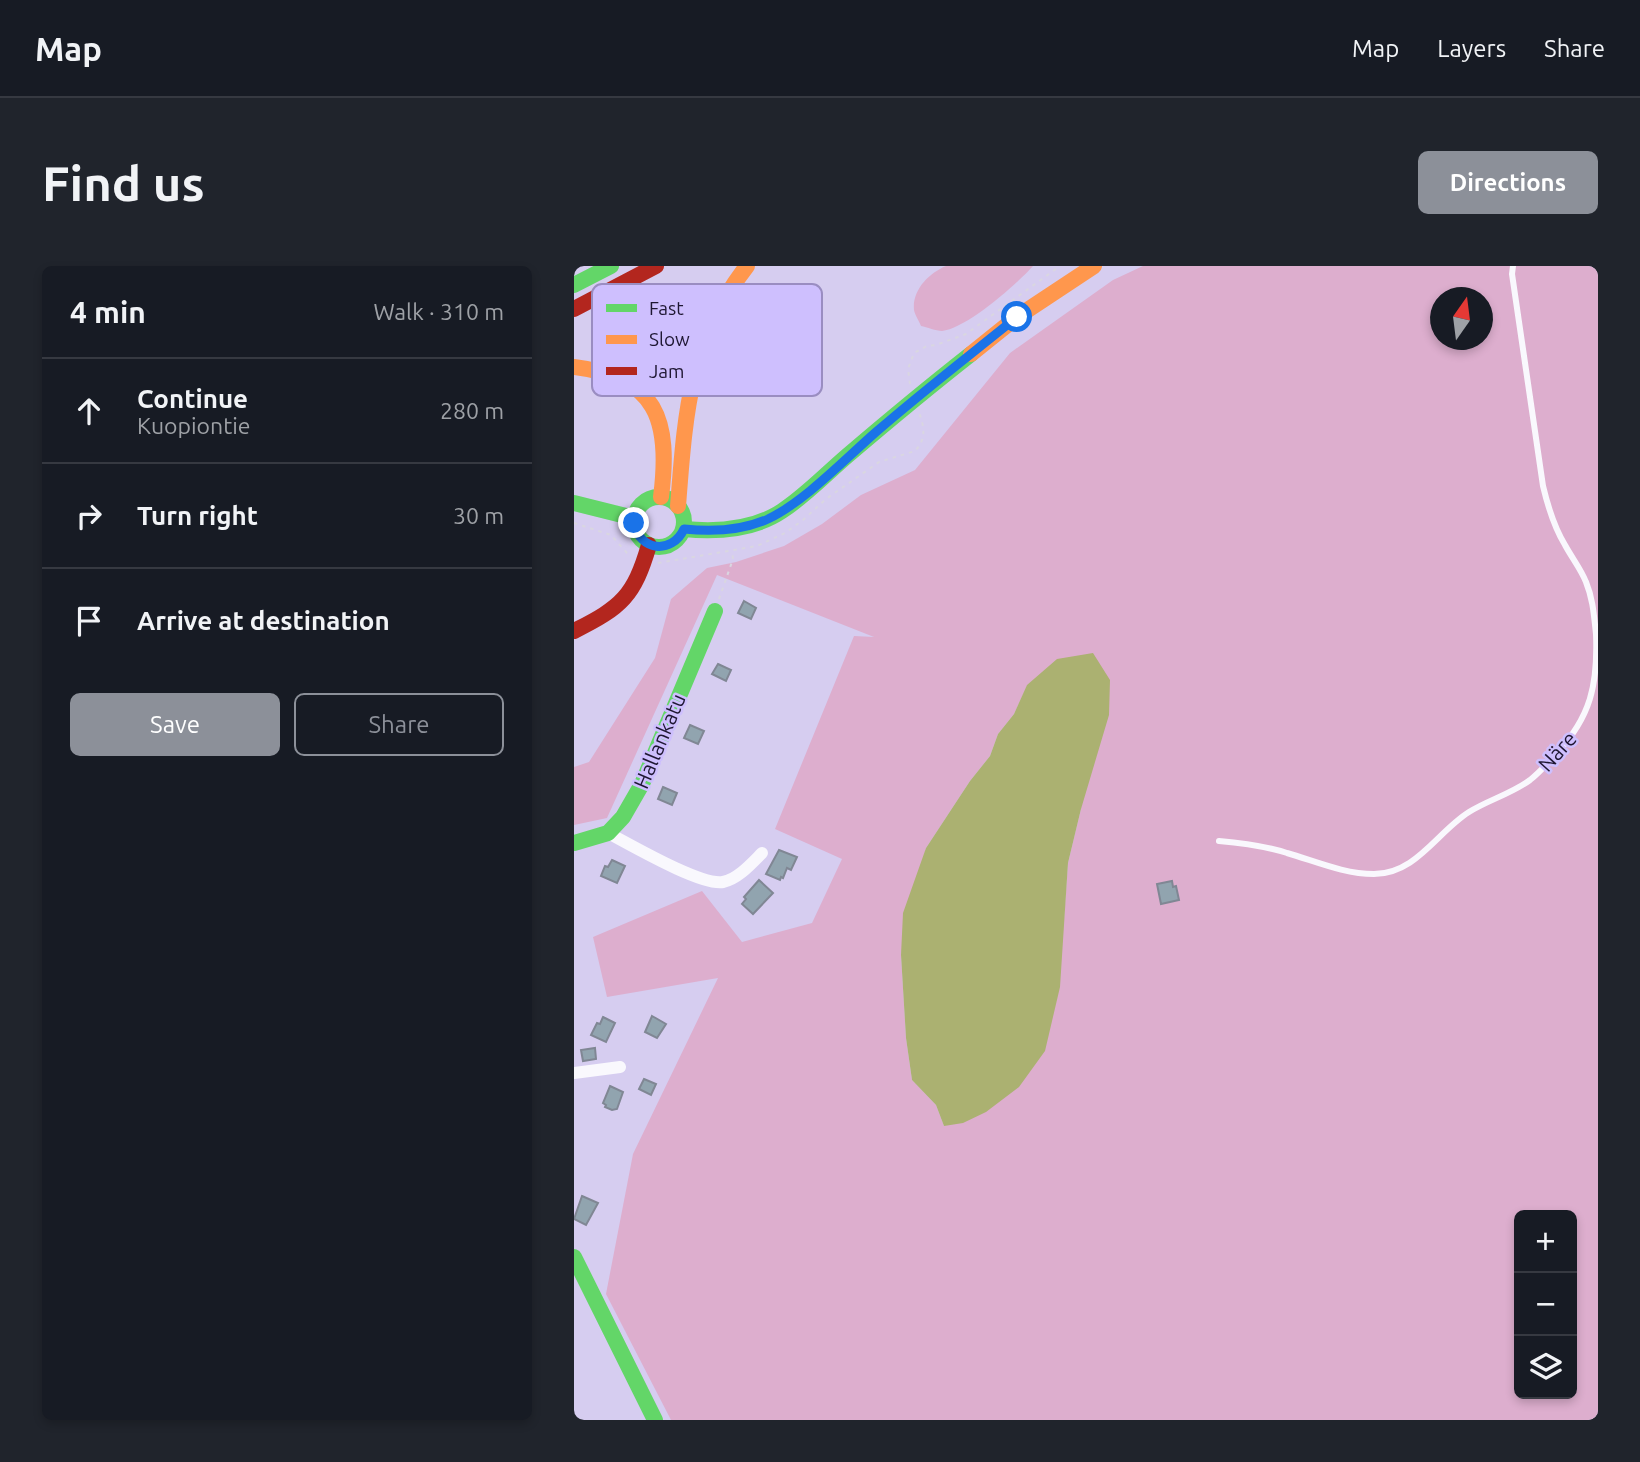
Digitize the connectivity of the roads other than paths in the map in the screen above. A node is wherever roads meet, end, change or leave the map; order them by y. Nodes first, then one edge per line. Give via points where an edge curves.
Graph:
1 (611, 266) edge
2 (656, 266) edge
3 (747, 266) edge
4 (1094, 266) edge
5 (1513, 266) edge
6 (622, 284) edge
7 (734, 284) edge
8 (574, 285) edge
9 (592, 300) edge
10 (574, 309) edge
11 (574, 367) edge
12 (592, 370) edge
13 (646, 396) edge
14 (691, 396) edge
15 (661, 497) junction
16 (574, 503) edge
17 (678, 506) junction
18 (634, 518) junction
19 (684, 529) junction
20 (649, 545) junction
21 (715, 611) road end
22 (574, 631) edge
23 (608, 833) junction
24 (1219, 841) dead end
25 (574, 842) edge
26 (762, 853) dead end
27 (620, 1067) dead end
28 (574, 1073) edge
29 (574, 1256) edge
30 (655, 1420) edge

1 - 8 main road
2 - 6 main road
3 - 7 main road
4 - 19 main road via 1017,317 781,512 731,529
5 - 24 lane, Näre via 1543,486 1552,517 1594,605 1597,663 1594,693 1585,716 1531,779 1465,814 1420,856 1397,869 1381,874 1357,872 1271,849
9 - 10 main road
11 - 12 main road
13 - 15 main road via 663,428 666,451
14 - 17 main road
15 - 17 main road
15 - 18 main road via 643,502
16 - 18 main road
17 - 19 main road
18 - 20 main road via 638,536
19 - 20 main road via 670,545
20 - 22 main road via 631,594
21 - 23 main road, Hallankatu via 642,785
23 - 25 main road
23 - 26 street via 711,881 732,878
27 - 28 street
29 - 30 main road

